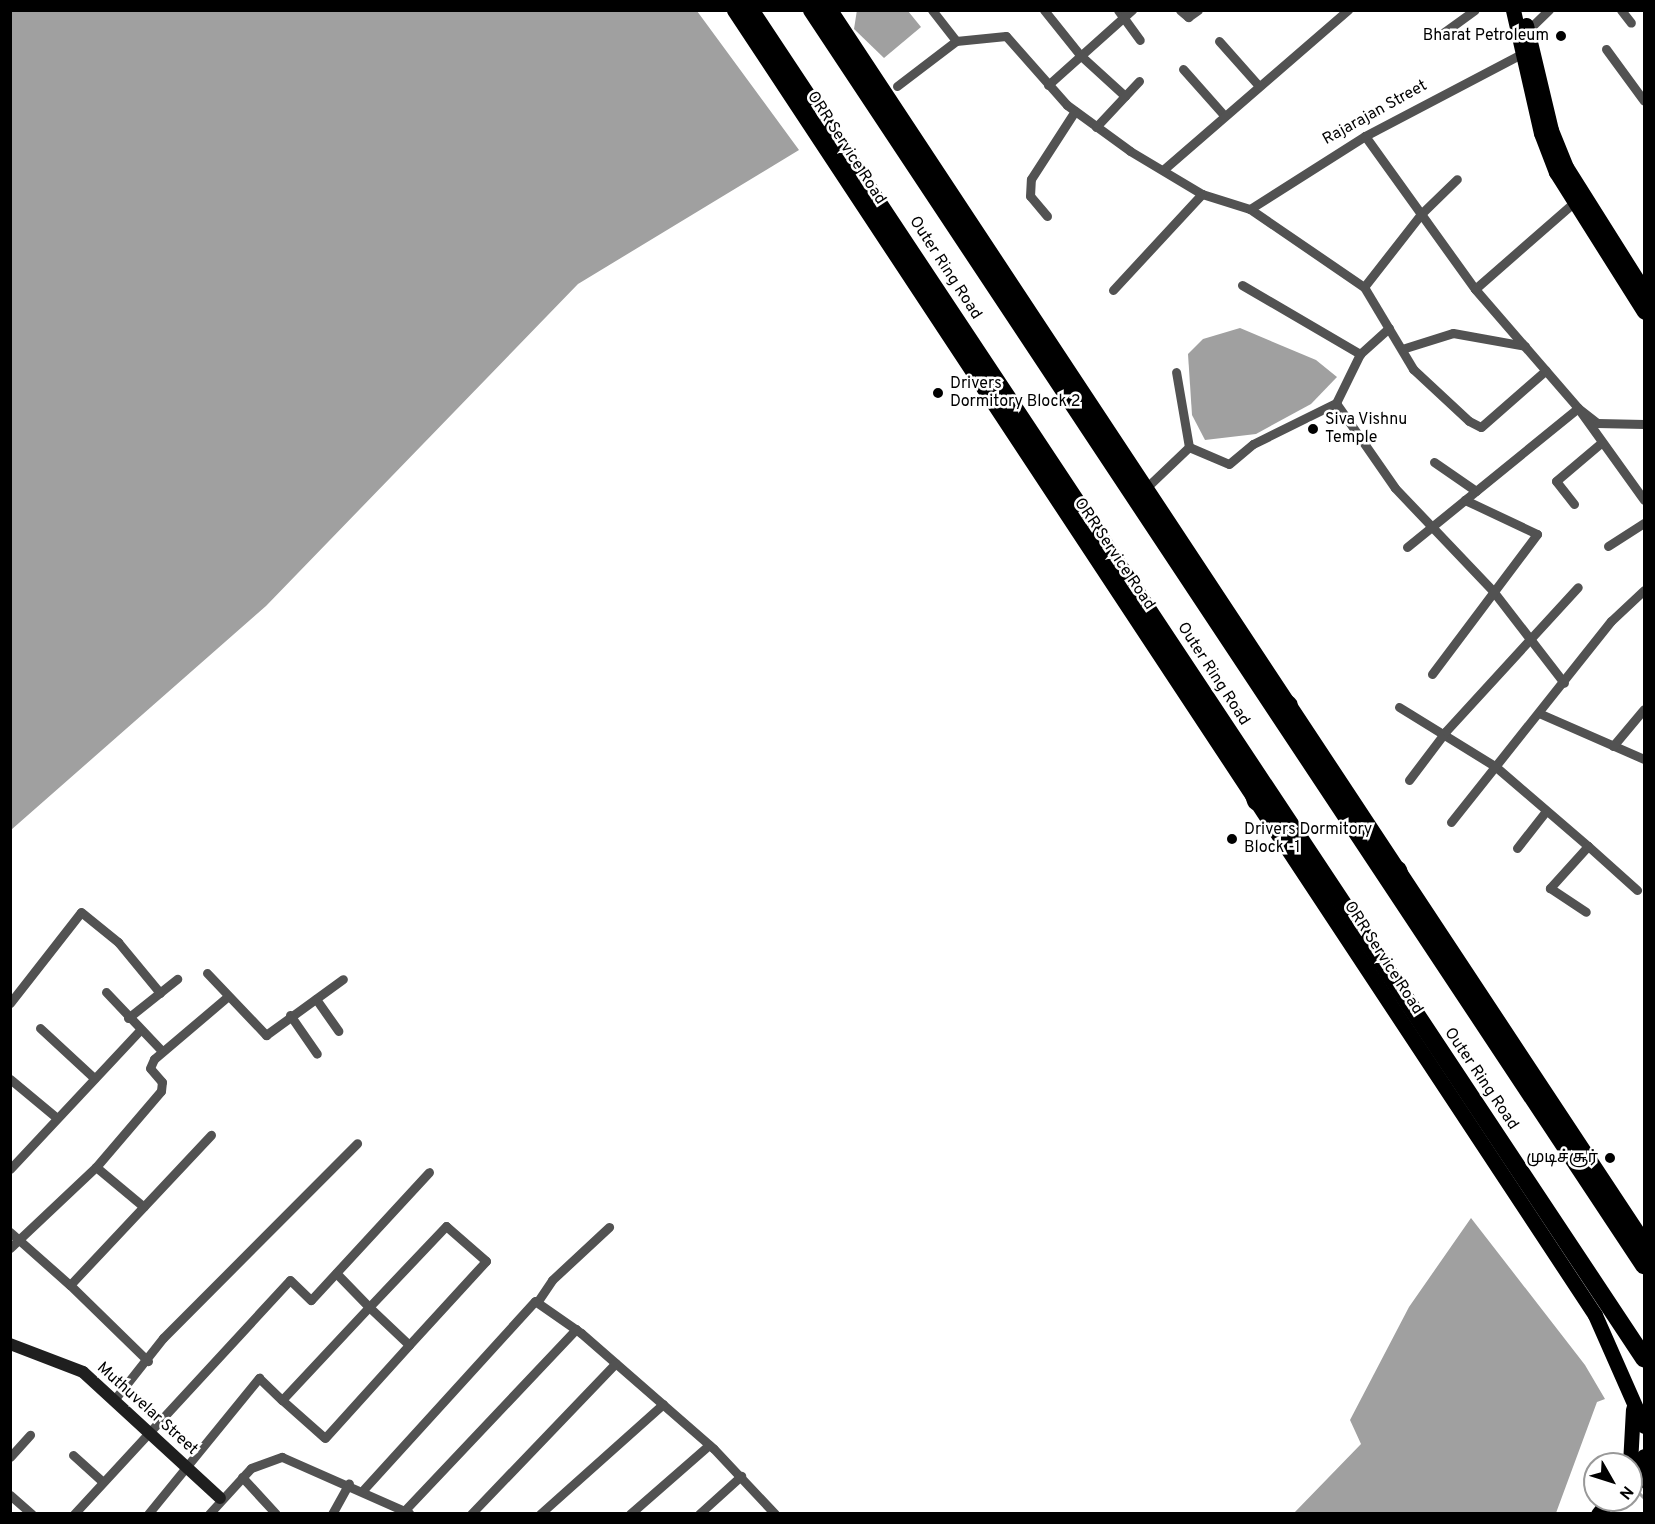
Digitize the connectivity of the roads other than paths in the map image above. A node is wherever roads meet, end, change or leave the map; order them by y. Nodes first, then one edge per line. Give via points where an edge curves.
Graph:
1 (734, 10) edge
2 (750, 10) edge
3 (812, 10) edge
4 (830, 10) edge
5 (932, 10) edge
6 (1044, 10) edge
7 (1132, 10) edge
8 (1180, 10) edge
9 (1475, 10) edge
10 (1513, 10) edge
11 (1523, 10) edge
12 (1548, 10) edge
13 (1621, 10) edge
14 (1344, 12) edge
15 (1121, 14) edge
16 (1194, 14) edge
17 (1631, 22) dead end
18 (1523, 32) junction
19 (1443, 33) dead end
20 (1140, 40) dead end
21 (956, 41) junction
22 (1219, 41) dead end
23 (1606, 49) dead end
24 (1526, 52) junction
25 (1080, 55) junction
26 (1183, 69) dead end
27 (1139, 81) dead end
28 (1258, 85) junction
29 (897, 86) dead end
30 (1048, 86) junction
31 (1125, 96) junction
32 (1644, 100) edge
33 (1075, 111) junction
34 (1223, 114) junction
35 (1096, 127) junction
36 (1365, 136) junction
37 (1163, 170) junction
38 (1457, 179) dead end
39 (1202, 194) junction
40 (1572, 204) junction
41 (1250, 209) junction
42 (1421, 214) junction
43 (1047, 216) dead end
44 (1242, 285) dead end
45 (1643, 286) edge
46 (1364, 287) junction
47 (1475, 289) junction
48 (1113, 290) dead end
49 (1644, 312) edge
50 (1389, 328) junction
51 (1526, 346) junction
52 (1402, 349) junction
53 (1360, 354) junction
54 (1546, 370) junction
55 (1176, 372) dead end
56 (1336, 403) junction
57 (1578, 408) junction
58 (1644, 424) edge
59 (1601, 443) junction
60 (1189, 447) junction
61 (1434, 462) dead end
62 (1146, 488) junction
63 (1476, 491) junction
64 (1465, 500) junction
65 (1644, 500) edge
66 (1574, 504) dead end
67 (1644, 523) edge
68 (1432, 527) junction
69 (1608, 546) dead end
70 (1407, 547) dead end
71 (1578, 587) dead end
72 (1644, 590) edge
73 (1493, 591) junction
74 (1529, 637) junction
75 (1250, 672) junction
76 (1431, 674) dead end
77 (1564, 682) junction
78 (1289, 705) junction
79 (1399, 707) dead end
80 (1644, 710) edge
81 (1541, 714) junction
82 (1446, 731) junction
83 (1236, 745) junction
84 (1613, 746) junction
85 (1644, 759) edge
86 (1496, 767) junction
87 (1409, 780) dead end
88 (1256, 801) junction
89 (1546, 811) junction
90 (1451, 822) dead end
91 (1588, 846) junction
92 (1517, 848) dead end
93 (1398, 870) junction
94 (1637, 890) dead end
95 (1586, 912) dead end
96 (1412, 917) junction
97 (1362, 958) junction
98 (207, 974) dead end
99 (177, 979) dead end
100 (343, 979) dead end
101 (106, 992) dead end
102 (160, 993) junction
103 (1403, 996) junction
104 (227, 997) junction
105 (316, 999) junction
106 (10, 1003) edge
107 (290, 1015) junction
108 (128, 1018) junction
109 (40, 1028) dead end
110 (139, 1031) junction
111 (338, 1031) dead end
112 (162, 1051) junction
113 (317, 1054) dead end
114 (94, 1078) junction
115 (10, 1079) edge
116 (57, 1118) junction
117 (211, 1135) dead end
118 (357, 1143) dead end
119 (12, 1165) edge
120 (96, 1167) junction
121 (429, 1172) dead end
122 (144, 1207) junction
123 (609, 1227) dead end
124 (10, 1232) edge
125 (20, 1241) junction
126 (1644, 1242) edge
127 (10, 1248) edge
128 (1644, 1265) edge
129 (336, 1273) junction
130 (70, 1285) junction
131 (538, 1302) junction
132 (369, 1306) junction
133 (576, 1329) junction
134 (10, 1344) edge
135 (409, 1345) junction
136 (1644, 1358) edge
137 (148, 1360) junction
138 (616, 1363) junction
139 (114, 1400) junction
140 (282, 1400) junction
141 (1631, 1400) junction
142 (663, 1404) junction
143 (1644, 1413) edge
144 (1644, 1426) edge
145 (146, 1430) junction
146 (30, 1435) dead end
147 (709, 1445) junction
148 (1630, 1452) edge
149 (73, 1455) dead end
150 (10, 1457) edge
151 (185, 1466) junction
152 (741, 1476) junction
153 (242, 1477) junction
154 (102, 1481) junction
155 (350, 1483) junction
156 (364, 1489) junction
157 (10, 1495) edge
158 (220, 1498) junction
159 (21, 1510) edge
160 (408, 1512) edge
161 (33, 1514) edge
162 (74, 1514) edge
163 (148, 1514) edge
164 (209, 1514) edge
165 (276, 1514) edge
166 (332, 1514) edge
167 (471, 1514) edge
168 (540, 1514) edge
169 (630, 1514) edge
170 (699, 1514) edge
171 (775, 1514) edge

1 - 88 main road, ORR Service Road
2 - 83 highway, Outer Ring Road
3 - 75 highway, Outer Ring Road
4 - 62 main road
5 - 21 street
6 - 25 street
7 - 15 street
8 - 16 street
9 - 19 street
10 - 18 main road
11 - 18 main road
12 - 18 street
13 - 17 street
14 - 28 street
15 - 20 street
15 - 25 street
18 - 24 main road
21 - 29 street
21 - 30 street via 1006,36
22 - 28 street
23 - 32 street
24 - 36 street, Rajarajan Street
24 - 40 main road via 1541,133
24 - 45 main road via 1566,167
25 - 30 street
25 - 31 street
26 - 34 street
27 - 31 street
28 - 34 street
30 - 33 street
31 - 35 street
33 - 35 street
33 - 43 street via 1031,179 1030,196
34 - 37 street
35 - 37 street
36 - 41 street, Rajarajan Street via 1288,180
36 - 42 street
37 - 39 street
38 - 42 street
39 - 41 street
39 - 48 street
40 - 47 street
40 - 49 main road
41 - 46 street
42 - 46 street
42 - 47 street
44 - 53 street
46 - 50 street
47 - 51 street
50 - 52 street
50 - 53 street
51 - 52 street via 1454,333
51 - 54 street
52 - 54 street via 1413,369 1481,427
53 - 56 street
54 - 57 street
55 - 60 street
56 - 60 street via 1254,444 1229,464
56 - 68 street via 1395,488
57 - 58 street via 1597,423
57 - 59 street
57 - 63 street
59 - 65 street
59 - 66 street via 1556,482
60 - 62 street
61 - 63 street
62 - 78 main road
63 - 64 street
64 - 68 street
64 - 73 street via 1537,534
67 - 69 street
68 - 70 street
68 - 73 street
71 - 74 street
72 - 77 street via 1611,621
73 - 74 street
73 - 76 street
74 - 77 street
74 - 82 street
75 - 78 highway
75 - 96 highway, Outer Ring Road
77 - 81 street
78 - 93 main road
79 - 82 street
80 - 84 street
81 - 84 street
81 - 86 street
82 - 86 street
82 - 87 street
83 - 88 highway
83 - 103 highway, Outer Ring Road
84 - 85 street
86 - 89 street
86 - 90 street
88 - 97 main road, ORR Service Road
89 - 91 street
89 - 92 street
91 - 94 street
91 - 95 street via 1550,888
93 - 96 highway
93 - 126 main road
96 - 128 highway, Outer Ring Road
97 - 103 highway
97 - 141 main road, ORR Service Road via 1595,1315
98 - 104 street
99 - 102 street
100 - 105 street
101 - 108 street
102 - 106 street via 118,942 81,912
102 - 108 street
103 - 136 highway, Outer Ring Road
104 - 107 street via 262,1035
104 - 112 street
105 - 107 street
105 - 111 street
107 - 113 street
108 - 110 street
109 - 114 street
110 - 112 street
110 - 114 street
112 - 120 street via 150,1065 162,1082 161,1091
114 - 116 street
115 - 116 street
116 - 119 street
117 - 122 street
118 - 137 street via 163,1338
120 - 122 street
120 - 125 street
121 - 129 street
122 - 130 street
123 - 131 street via 552,1280
124 - 125 street
125 - 127 street
125 - 130 street
129 - 132 street
129 - 145 street via 311,1300 290,1280
130 - 137 street
131 - 133 street
131 - 156 street
132 - 135 street
132 - 135 street via 446,1226 486,1261
132 - 140 street
133 - 138 street
133 - 160 street
134 - 139 street, Muthuvelar Street via 83,1372
135 - 140 street via 325,1438
137 - 139 street
138 - 142 street
138 - 167 street
139 - 145 street, Muthuvelar Street
140 - 151 street via 259,1378
141 - 143 main road
141 - 144 main road, ORR Service Road
141 - 148 main road
142 - 147 street
142 - 168 street
145 - 151 street, Muthuvelar Street
145 - 154 street
146 - 150 street
147 - 152 street
147 - 169 street
149 - 154 street
151 - 158 street, Muthuvelar Street
151 - 163 street
152 - 170 street
152 - 171 street
153 - 155 street via 282,1457
153 - 158 street
153 - 165 street
154 - 162 street
155 - 156 street
155 - 166 street
156 - 160 street
157 - 159 street
158 - 164 street
159 - 161 street

